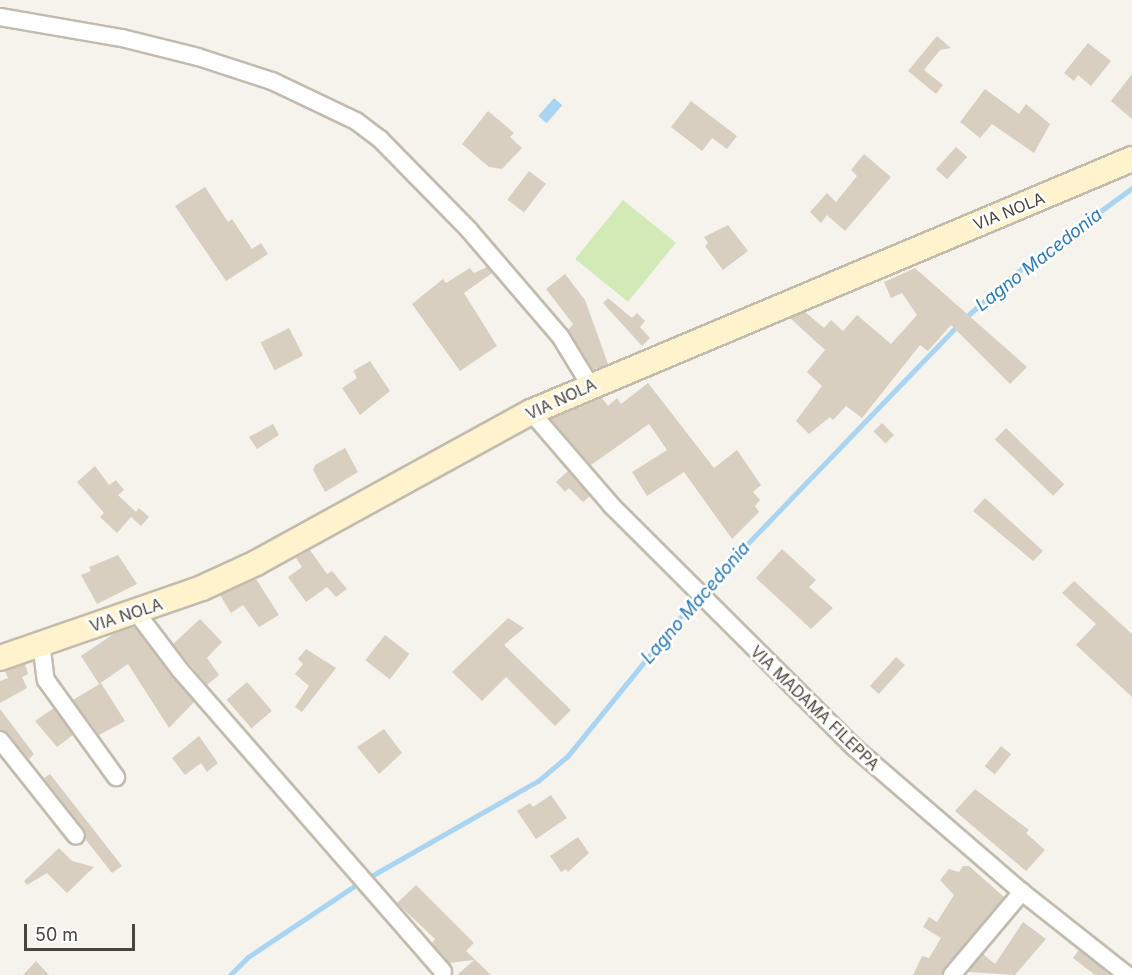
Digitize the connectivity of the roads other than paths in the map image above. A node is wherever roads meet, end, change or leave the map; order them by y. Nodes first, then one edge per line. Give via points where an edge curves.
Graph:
1 (0, 17) edge
2 (1132, 159) edge
3 (590, 385) junction
4 (531, 412) junction
5 (136, 612) junction
6 (41, 642) junction
7 (0, 658) edge
8 (0, 740) edge
9 (116, 777) dead end
10 (76, 836) dead end
11 (1022, 892) junction
12 (443, 972) dead end
13 (952, 975) edge
14 (1127, 975) edge

1 - 3 street via 123,38 198,57 272,81 356,121 380,139 469,230 560,336
2 - 3 street, VIA NOLA
3 - 4 street, VIA NOLA
4 - 5 street, VIA NOLA via 256,563
4 - 11 street, VIA MADAMA FILEPPA via 612,506 788,683 855,748
5 - 6 street, VIA NOLA
5 - 12 street via 180,670
6 - 7 street, VIA NOLA
6 - 9 street via 46,680
8 - 10 street
11 - 13 street
11 - 14 street, VIA MADAMA FILEPPA

